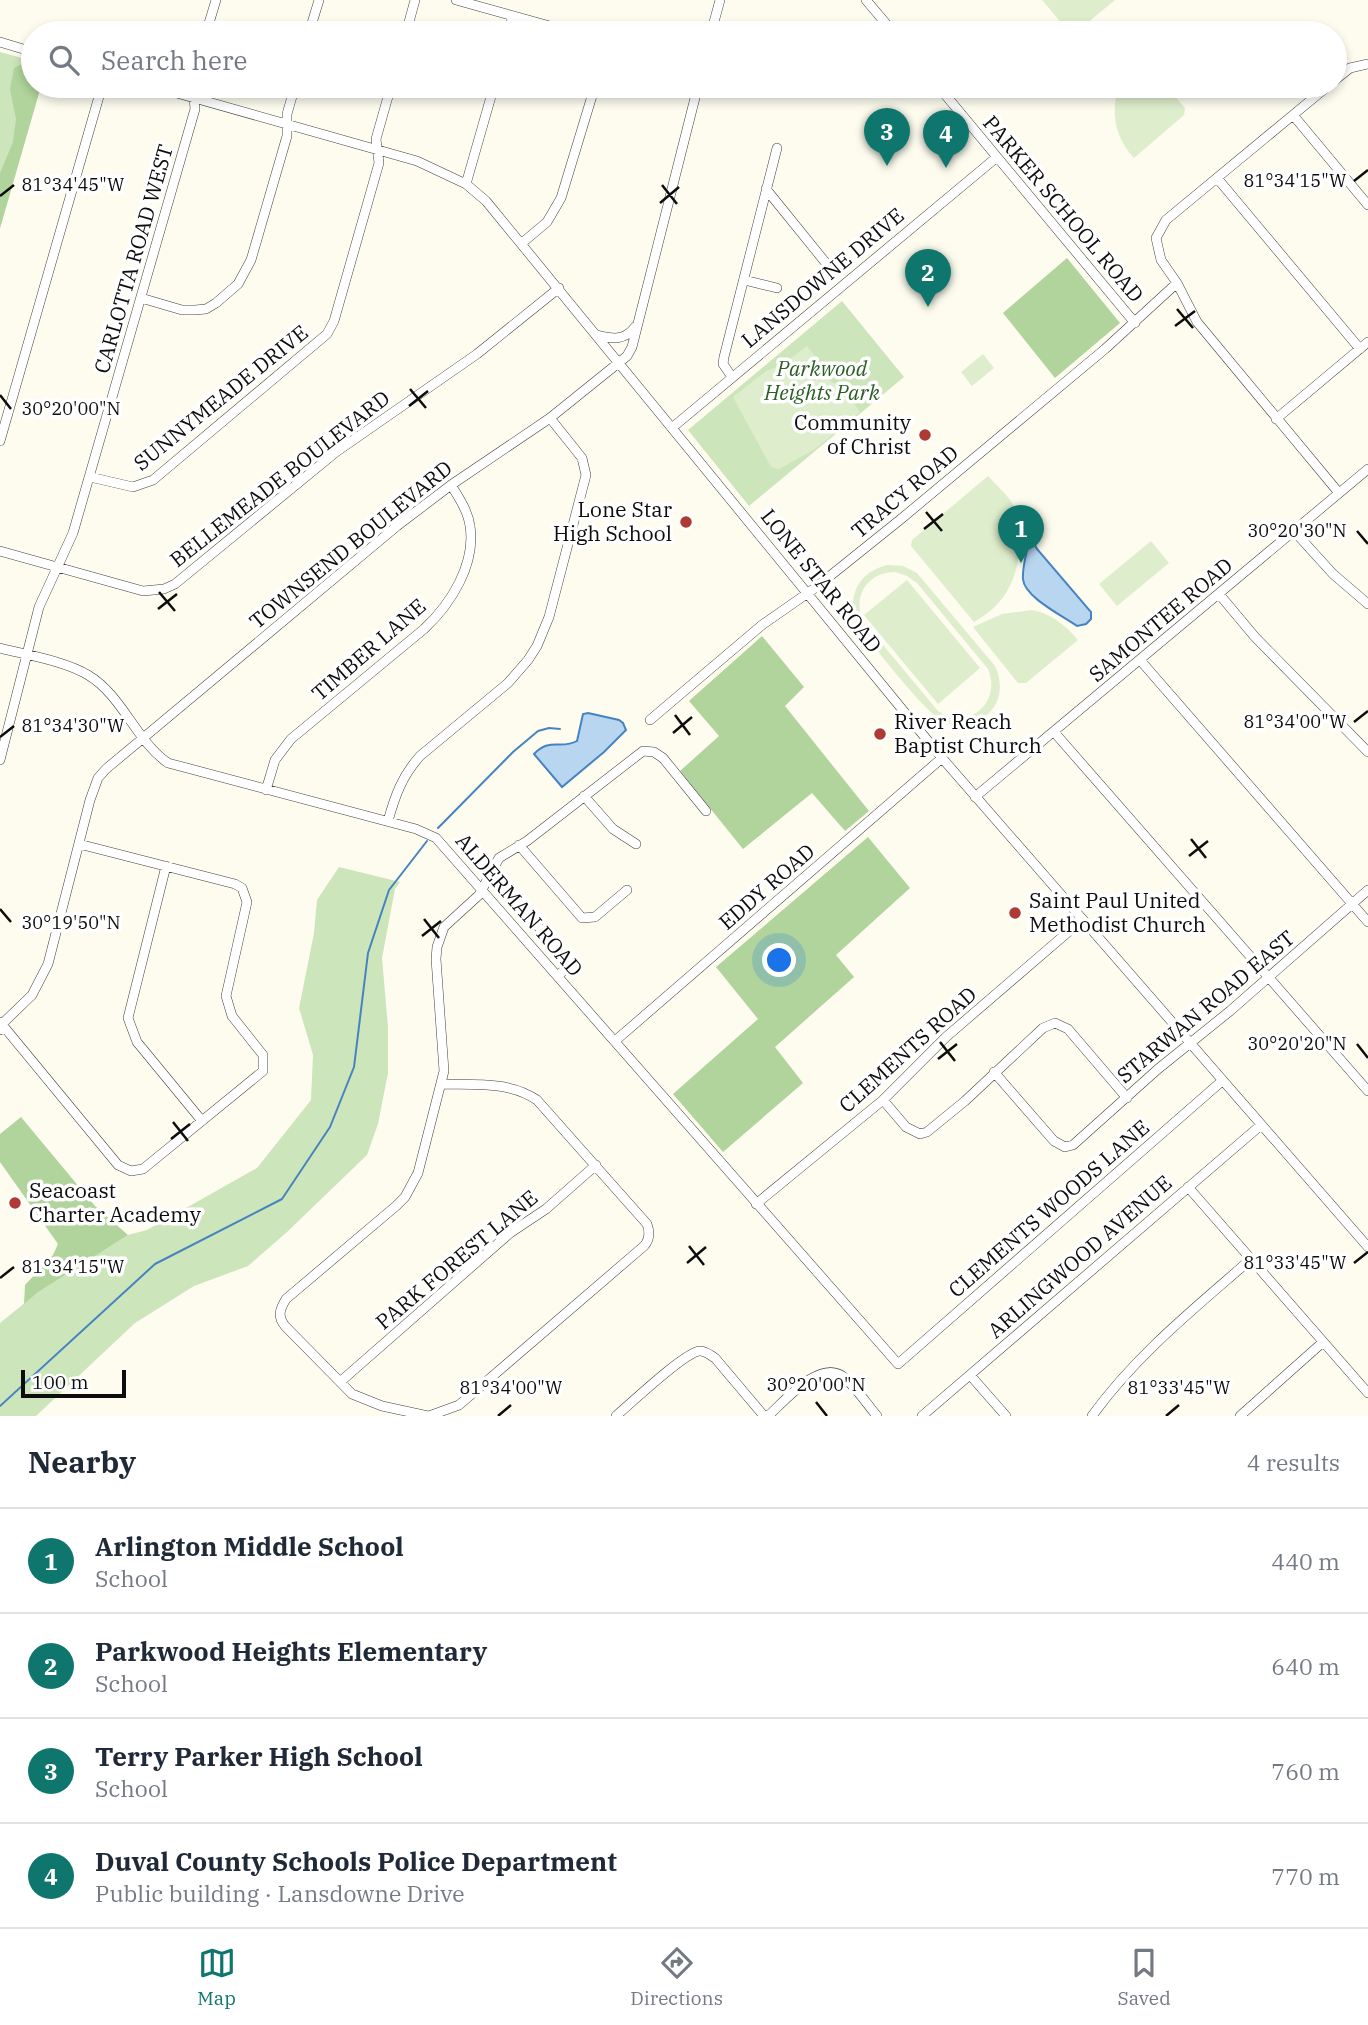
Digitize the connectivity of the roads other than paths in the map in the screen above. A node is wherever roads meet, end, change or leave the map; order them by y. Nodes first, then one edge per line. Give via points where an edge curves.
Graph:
1 (215, 0) edge
2 (319, 0) edge
3 (415, 0) edge
4 (456, 0) edge
5 (720, 0) edge
6 (866, 0) edge
7 (513, 16) junction
8 (209, 21) edge
9 (313, 21) edge
10 (409, 21) edge
11 (512, 21) edge
12 (531, 21) edge
13 (714, 21) edge
14 (884, 21) edge
15 (0, 42) edge
16 (21, 48) edge
17 (1366, 64) edge
18 (1347, 70) edge
19 (99, 98) edge
20 (194, 98) edge
21 (197, 98) edge
22 (292, 98) edge
23 (388, 98) edge
24 (491, 98) edge
25 (590, 98) edge
26 (695, 98) edge
27 (948, 98) edge
28 (1314, 98) edge
29 (1293, 115) junction
30 (287, 125) junction
31 (777, 148) dead end
32 (378, 150) junction
33 (997, 157) junction
34 (1217, 178) junction
35 (466, 184) junction
36 (766, 189) junction
37 (1368, 205) edge
38 (523, 243) junction
39 (834, 273) dead end
40 (744, 280) junction
41 (1177, 283) junction
42 (559, 288) junction
43 (778, 288) dead end
44 (141, 298) junction
45 (638, 323) junction
46 (1135, 323) junction
47 (597, 335) junction
48 (1368, 342) edge
49 (1360, 349) junction
50 (620, 363) junction
51 (732, 377) junction
52 (550, 418) junction
53 (1276, 419) junction
54 (673, 427) junction
55 (0, 441) edge
56 (1368, 469) edge
57 (90, 477) junction
58 (451, 485) junction
59 (1339, 493) junction
60 (1294, 531) junction
61 (0, 551) edge
62 (58, 567) junction
63 (808, 593) junction
64 (1219, 594) junction
65 (1368, 604) edge
66 (0, 648) edge
67 (27, 656) junction
68 (1140, 660) junction
69 (650, 720) dead end
70 (1054, 732) junction
71 (144, 736) junction
72 (1368, 752) edge
73 (942, 758) junction
74 (0, 760) edge
75 (266, 790) junction
76 (584, 796) junction
77 (975, 797) junction
78 (706, 811) dead end
79 (388, 821) junction
80 (79, 844) junction
81 (636, 844) dead end
82 (519, 845) junction
83 (166, 866) junction
84 (490, 874) junction
85 (482, 888) junction
86 (627, 890) dead end
87 (1368, 890) edge
88 (1353, 905) junction
89 (1082, 920) junction
90 (1368, 922) edge
91 (558, 975) junction
92 (1269, 978) junction
93 (1, 1025) edge
94 (615, 1041) junction
95 (1189, 1043) junction
96 (994, 1072) junction
97 (1222, 1081) junction
98 (442, 1084) junction
99 (1368, 1091) edge
100 (1127, 1098) junction
101 (883, 1100) junction
102 (202, 1121) junction
103 (1261, 1125) junction
104 (596, 1165) junction
105 (1188, 1187) junction
106 (756, 1204) junction
107 (1368, 1247) edge
108 (1251, 1259) junction
109 (1323, 1342) junction
110 (898, 1364) joint
111 (970, 1375) junction
112 (340, 1382) junction
113 (1368, 1393) edge
114 (428, 1416) edge
115 (616, 1416) edge
116 (766, 1416) edge
117 (877, 1416) edge
118 (922, 1416) edge
119 (1006, 1416) edge
120 (1092, 1416) edge
121 (1240, 1416) edge

1 - 8 street
2 - 9 street
3 - 10 street
4 - 7 street
5 - 13 street
6 - 14 street
7 - 11 street
7 - 12 street
15 - 16 street
17 - 18 street
19 - 55 street
20 - 44 street, CARLOTTA ROAD WEST via 195,109
21 - 30 street, LONE STAR ROAD
22 - 30 street
23 - 32 street, SUNNYMEADE DRIVE via 376,139
24 - 35 street
25 - 38 street via 561,198 547,222
26 - 45 street, TOWNSEND BOULEVARD
27 - 33 street, PARKER SCHOOL ROAD
28 - 29 street
29 - 34 street
29 - 37 street
30 - 32 street, LONE STAR ROAD
30 - 44 street via 251,260 237,285 206,309 182,310
31 - 36 street
32 - 35 street, LONE STAR ROAD via 417,161
32 - 57 street, SUNNYMEADE DRIVE via 379,163 327,334 153,480 133,487
33 - 46 street, PARKER SCHOOL ROAD
33 - 51 street, LANSDOWNE DRIVE
34 - 41 street via 1166,220 1156,238 1158,254
34 - 49 street
35 - 38 street, LONE STAR ROAD
36 - 39 street
36 - 40 street
38 - 42 street, LONE STAR ROAD
40 - 43 street
40 - 51 street via 724,357
41 - 46 street, TRACY ROAD
41 - 53 street via 1201,327
42 - 47 street, LONE STAR ROAD
42 - 62 street, BELLEMEADE BOULEVARD via 477,354 336,452 188,575 164,589 123,586
44 - 57 street, CARLOTTA ROAD WEST
45 - 47 street via 619,339
45 - 50 street, TOWNSEND BOULEVARD via 632,347
46 - 63 street, TRACY ROAD
47 - 50 street, LONE STAR ROAD
48 - 49 street
49 - 53 street
50 - 52 street, TOWNSEND BOULEVARD
50 - 54 street, LONE STAR ROAD
51 - 54 street, LANSDOWNE DRIVE
52 - 58 street, TOWNSEND BOULEVARD
52 - 79 street via 582,458 586,475 544,631 508,683 410,767
53 - 59 street
54 - 63 street, LONE STAR ROAD
56 - 59 street, SAMONTEE ROAD
57 - 62 street, CARLOTTA ROAD WEST
58 - 71 street, TOWNSEND BOULEVARD
58 - 75 street, TIMBER LANE via 470,525 468,554 456,589 424,629 291,739 275,760
59 - 60 street, SAMONTEE ROAD
60 - 64 street, SAMONTEE ROAD
60 - 65 street
61 - 62 street
62 - 67 street, CARLOTTA ROAD WEST via 43,596
63 - 69 street, TRACY ROAD via 762,625
63 - 73 street, LONE STAR ROAD
64 - 68 street, SAMONTEE ROAD
64 - 72 street
66 - 67 street, ALDERMAN ROAD
67 - 71 street, ALDERMAN ROAD via 89,675
67 - 74 street, CARLOTTA ROAD WEST
68 - 70 street, SAMONTEE ROAD
68 - 88 street
70 - 77 street, SAMONTEE ROAD
70 - 92 street
71 - 75 street, ALDERMAN ROAD via 169,763
71 - 80 street, TOWNSEND BOULEVARD via 98,778
73 - 77 street, LONE STAR ROAD
73 - 94 street, EDDY ROAD
75 - 79 street, ALDERMAN ROAD
76 - 78 street via 637,755 650,751 663,758
76 - 81 street via 613,829
76 - 82 street
77 - 89 street, LONE STAR ROAD
79 - 85 street, ALDERMAN ROAD via 436,838
80 - 83 street
80 - 93 street, TOWNSEND BOULEVARD via 48,964 32,995
82 - 84 street via 499,858
82 - 86 street via 582,918 595,917
83 - 102 street via 128,1018 137,1042
83 - 102 street via 235,884 242,888 247,902 226,996 232,1016 264,1055 265,1063 259,1076
84 - 85 street
84 - 91 street via 570,964
85 - 91 street, ALDERMAN ROAD
85 - 98 street via 444,927 437,947 445,1055
87 - 88 street, STARWAN ROAD EAST
88 - 90 street
88 - 92 street, STARWAN ROAD EAST
89 - 95 street, LONE STAR ROAD
89 - 101 street, CLEMENTS ROAD via 946,1037
91 - 94 street, ALDERMAN ROAD
92 - 95 street, STARWAN ROAD EAST
92 - 99 street
93 - 102 street via 118,1165 131,1171 143,1169
94 - 106 street, ALDERMAN ROAD
95 - 97 street, LONE STAR ROAD
95 - 100 street, STARWAN ROAD EAST
96 - 100 street, STARWAN ROAD EAST via 1054,1141 1065,1147 1080,1141
96 - 100 street via 1042,1028 1055,1023 1068,1030
96 - 101 street via 934,1128 920,1134 906,1127
97 - 103 street, LONE STAR ROAD
97 - 110 street, CLEMENTS WOODS LANE
98 - 104 street via 504,1086 526,1093 545,1107
98 - 112 street via 418,1173 405,1197 280,1308 285,1326
101 - 106 street, CLEMENTS ROAD
103 - 105 street, ARLINGWOOD AVENUE
103 - 107 street, LONE STAR ROAD
104 - 112 street, PARK FOREST LANE via 546,1209 510,1233
104 - 114 street via 647,1224 649,1236 644,1246 459,1405
105 - 108 street
105 - 111 street, ARLINGWOOD AVENUE
106 - 110 street, ALDERMAN ROAD
108 - 109 street
108 - 120 street via 1150,1348
109 - 113 street
109 - 121 street
111 - 118 street, ARLINGWOOD AVENUE
111 - 119 street
112 - 114 street via 366,1401
115 - 116 street via 698,1351 715,1358
116 - 117 street via 826,1371 843,1377

